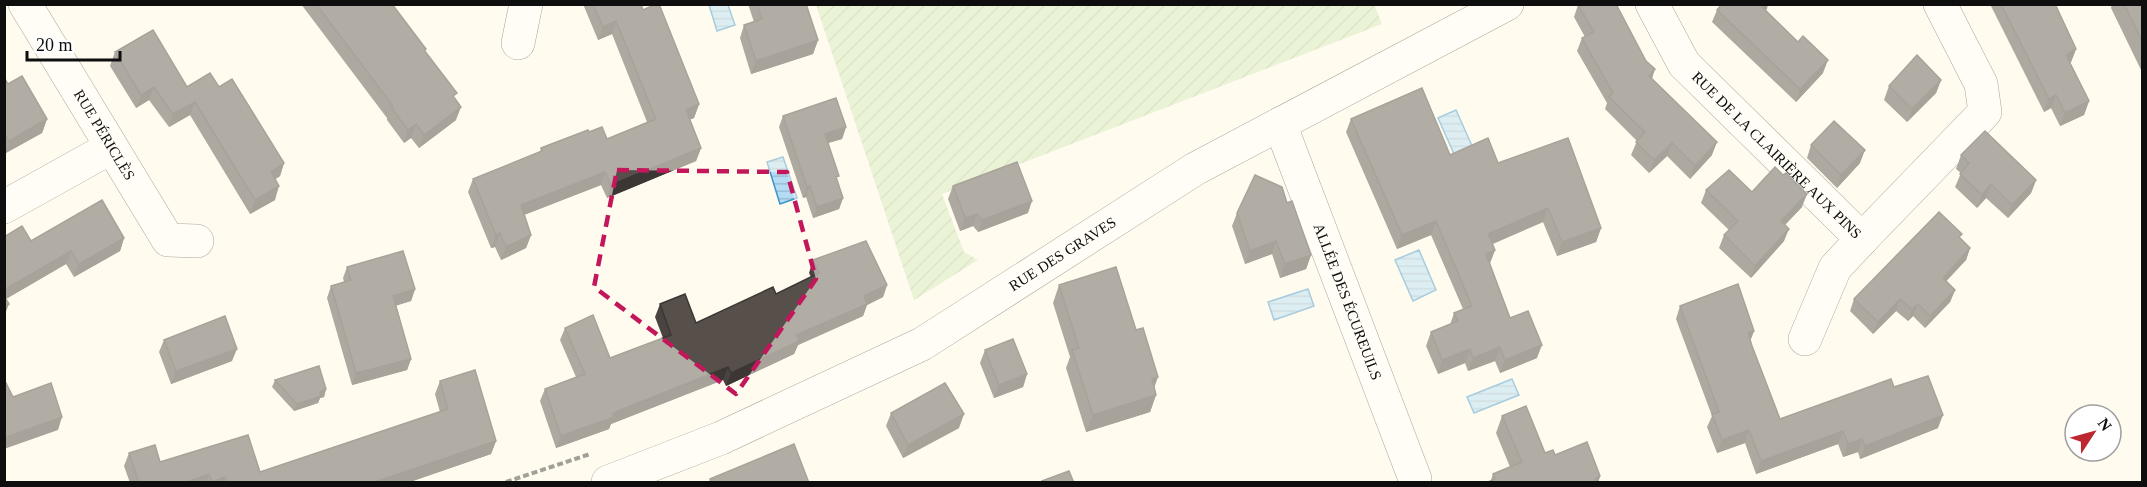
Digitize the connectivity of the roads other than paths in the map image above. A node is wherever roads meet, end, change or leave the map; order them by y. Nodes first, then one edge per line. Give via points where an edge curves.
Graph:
1 (25, 4) edge
2 (526, 4) edge
3 (1507, 4) edge
4 (1652, 4) edge
5 (1940, 4) edge
6 (518, 43) dead end
7 (1280, 124) junction
8 (111, 148) junction
9 (4, 207) edge
10 (1862, 239) junction
11 (197, 241) dead end
12 (1805, 339) dead end
13 (1415, 479) dead end
14 (608, 483) edge

1 - 8 street, RUE PÉRICLÈS
2 - 6 street
3 - 7 street, RUE DES GRAVES
4 - 10 street, RUE DE LA CLAIRIÈRE AUX PINS via 1684,64
5 - 10 street, RUE DE LA CLAIRIÈRE AUX PINS via 1981,84 1985,112
7 - 13 street, ALLÉE DES ÉCUREUILS
7 - 14 street, RUE DES GRAVES via 1195,168 922,344 722,438
8 - 9 street
8 - 11 street, RUE PÉRICLÈS via 168,240
10 - 12 street via 1835,268

